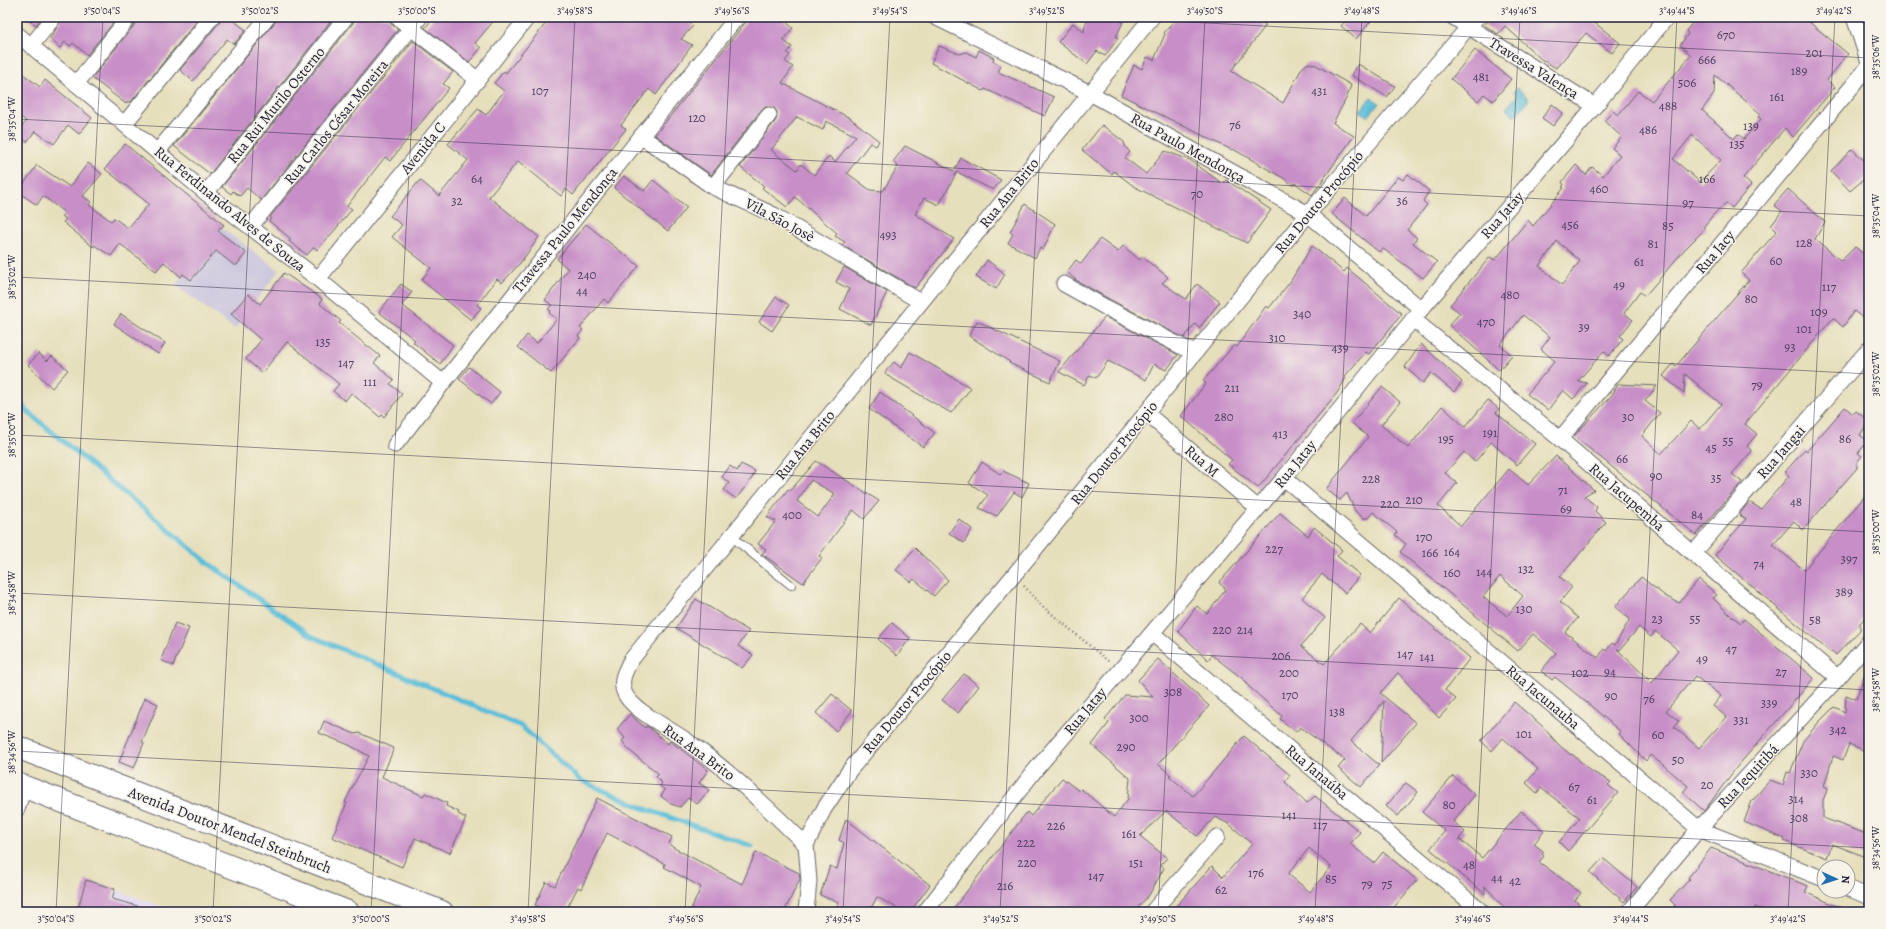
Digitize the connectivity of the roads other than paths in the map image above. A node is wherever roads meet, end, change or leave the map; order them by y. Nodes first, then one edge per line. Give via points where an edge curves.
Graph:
1 (54, 17) edge
2 (130, 17) edge
3 (212, 17) edge
4 (268, 17) edge
5 (346, 17) edge
6 (397, 17) edge
7 (528, 17) edge
8 (736, 17) edge
9 (935, 17) edge
10 (1152, 17) edge
11 (1453, 17) edge
12 (1667, 17) edge
13 (1854, 17) edge
14 (416, 22) edge
15 (1473, 22) edge
16 (17, 34) edge
17 (31, 46) junction
18 (1869, 64) edge
19 (478, 80) junction
20 (76, 84) junction
21 (1090, 93) junction
22 (1595, 106) junction
23 (769, 115) dead end
24 (125, 123) junction
25 (641, 136) junction
26 (158, 151) junction
27 (712, 187) junction
28 (206, 192) junction
29 (1308, 214) junction
30 (251, 226) junction
31 (318, 279) junction
32 (1064, 284) dead end
33 (921, 302) junction
34 (1417, 314) junction
35 (1869, 349) edge
36 (1194, 353) junction
37 (443, 383) junction
38 (1146, 413) junction
39 (1560, 439) junction
40 (395, 445) dead end
41 (1284, 478) junction
42 (1258, 508) junction
43 (731, 536) junction
44 (1693, 554) junction
45 (791, 585) dead end
46 (1152, 633) junction
47 (1869, 641) edge
48 (1838, 678) junction
49 (17, 747) edge
50 (21, 786) edge
51 (17, 809) edge
52 (1700, 829) junction
53 (1217, 836) dead end
54 (806, 845) junction
55 (1816, 876) edge
56 (1856, 891) edge
57 (1869, 897) edge
58 (348, 912) edge
59 (442, 912) edge
60 (806, 912) edge
61 (925, 912) edge
62 (1152, 912) edge
63 (1482, 912) edge
64 (1629, 912) edge

1 - 17 street
2 - 20 street
3 - 24 street
4 - 26 street
5 - 28 street, Rua Rui Murilo Osterno
6 - 14 street
7 - 19 street, Avenida C
8 - 25 street, Travessa Paulo Mendonça
9 - 21 street, Rua Paulo Mendonça
10 - 21 street, Rua Ana Brito
11 - 15 street, Travessa Valença
12 - 22 street, Rua Jatay
13 - 18 street
14 - 19 street
14 - 30 street, Rua Carlos César Moreira
15 - 22 street, Travessa Valença
15 - 29 street, Rua Doutor Procópio
16 - 17 street, Rua Ferdinando Alves de Souza
17 - 20 street, Rua Ferdinando Alves de Souza
18 - 39 street, Rua Jacy
19 - 31 street, Avenida C
20 - 24 street, Rua Ferdinando Alves de Souza
21 - 29 street, Rua Paulo Mendonça
21 - 33 street, Rua Ana Brito
22 - 34 street, Rua Jatay
23 - 27 street
24 - 26 street, Rua Ferdinando Alves de Souza
25 - 27 street, Vila São Josè
25 - 37 street, Travessa Paulo Mendonça
26 - 28 street, Rua Ferdinando Alves de Souza
27 - 33 street, Vila São Josè via 774,215
28 - 30 street, Rua Ferdinando Alves de Souza
29 - 34 street, Rua Paulo Mendonça
29 - 36 street, Rua Doutor Procópio
30 - 31 street, Rua Ferdinando Alves de Souza
31 - 37 street, Rua Ferdinando Alves de Souza
32 - 36 street
33 - 43 street, Rua Ana Brito
34 - 39 street, Rua Jacupemba
34 - 41 street, Rua Jatay
35 - 44 street, Rua Jangai
36 - 38 street, Rua Doutor Procópio
37 - 40 street, Travessa Paulo Mendonça
38 - 42 street, Rua M
38 - 54 street, Rua Doutor Procópio via 849,771 824,809
39 - 44 street, Rua Jacupemba
41 - 42 street, Rua Jatay
41 - 52 street, Rua Jacunauba
42 - 46 street, Rua Jatay
43 - 45 lane
43 - 54 street, Rua Ana Brito via 631,660 624,673 622,685 628,700 648,716 690,742 756,796
44 - 48 street, Rua Jacupemba
46 - 61 street, Rua Jatay via 1036,769
46 - 63 street, Rua Janaúba
47 - 48 street, Rua Jequitibá
48 - 52 street, Rua Jequitibá
49 - 59 highway, Avenida Doutor Mendel Steinbruch
50 - 51 street
50 - 58 highway
52 - 55 street, Rua Jacunauba
52 - 64 street, Rua Jequitibá
53 - 62 street
54 - 60 street via 809,881
56 - 57 street

